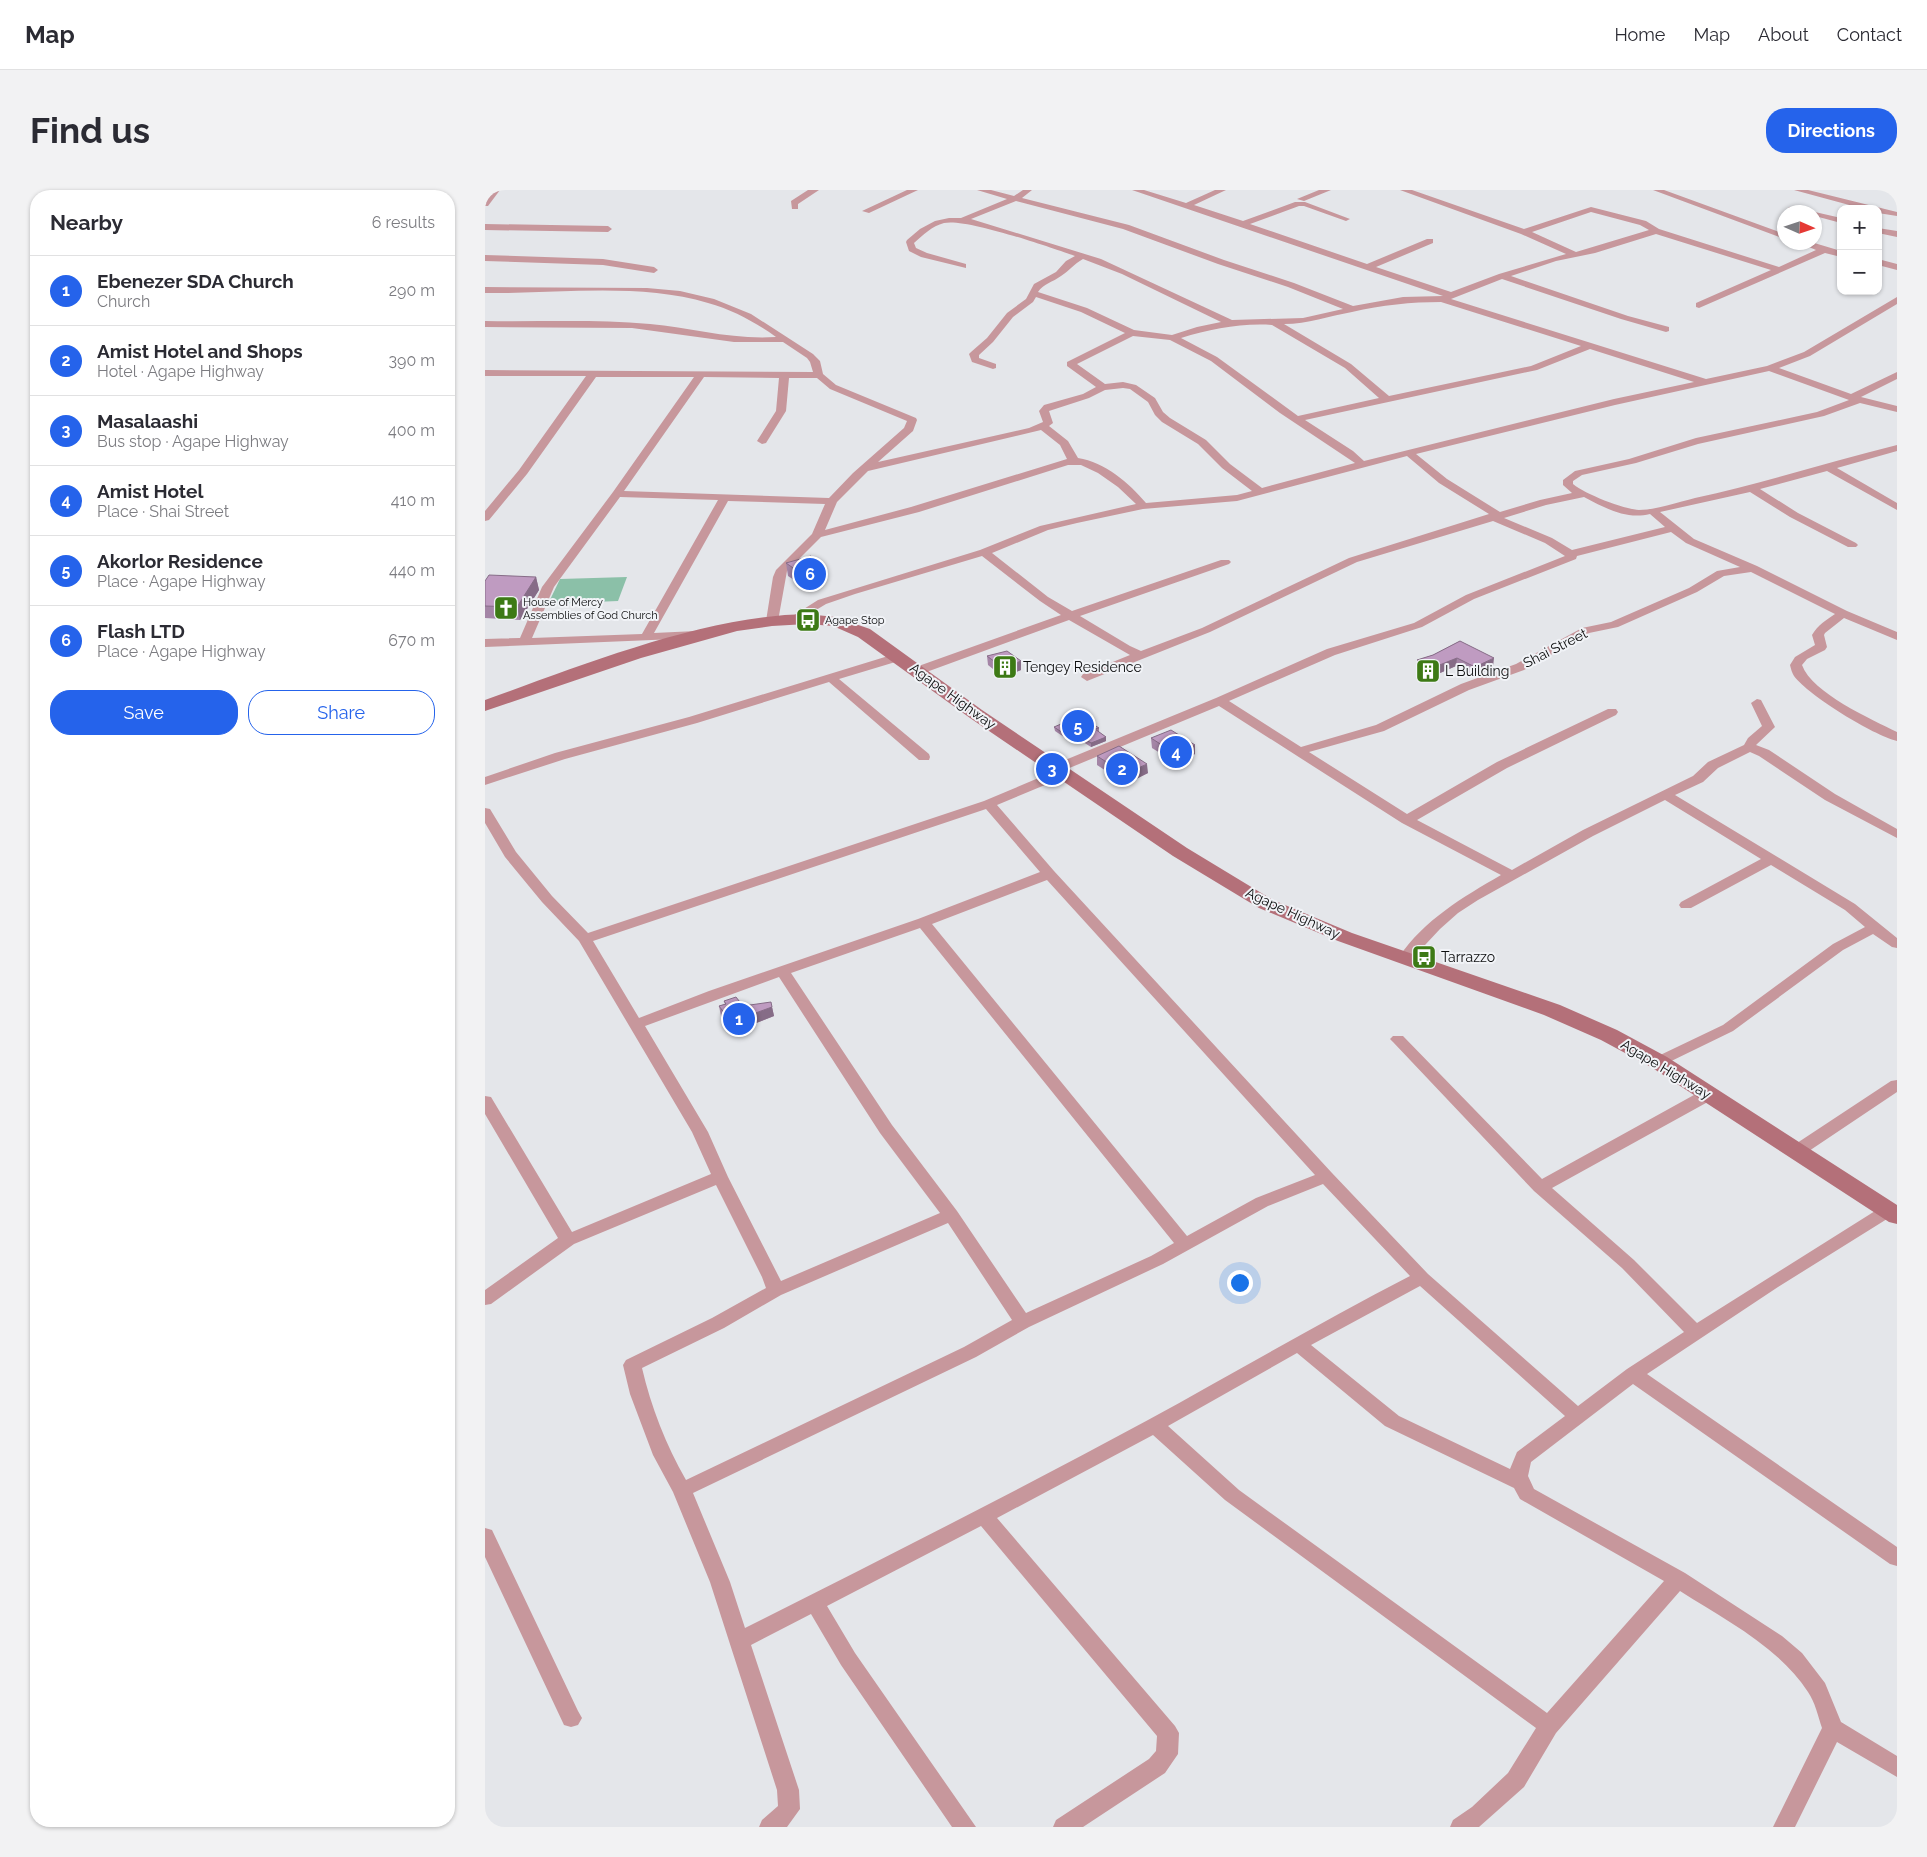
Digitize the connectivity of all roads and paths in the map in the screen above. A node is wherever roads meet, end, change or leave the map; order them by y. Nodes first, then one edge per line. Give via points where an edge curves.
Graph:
1 (496, 190) edge
2 (815, 190) edge
3 (914, 190) edge
4 (981, 190) edge
5 (1028, 190) edge
6 (1136, 190) edge
7 (1223, 190) edge
8 (1327, 190) edge
9 (1404, 190) edge
10 (1657, 190) edge
11 (1798, 190) edge
12 (1015, 199) junction
13 (1301, 199) dead end
14 (485, 204) edge
15 (1188, 205) junction
16 (1860, 205) edge
17 (795, 207) dead end
18 (866, 210) dead end
19 (1882, 210) edge
20 (1897, 214) edge
21 (1822, 216) edge
22 (1345, 219) dead end
23 (960, 220) junction
24 (1837, 220) edge
25 (1243, 225) junction
26 (485, 227) edge
27 (608, 229) dead end
28 (1656, 231) junction
29 (1882, 231) edge
30 (1524, 232) junction
31 (1777, 234) edge
32 (1897, 234) edge
33 (1430, 241) dead end
34 (1824, 250) joint
35 (1837, 253) edge
36 (1574, 254) junction
37 (1081, 256) junction
38 (485, 258) edge
39 (1882, 263) edge
40 (963, 266) dead end
41 (1897, 267) edge
42 (1366, 268) junction
43 (1777, 269) junction
44 (654, 270) dead end
45 (1502, 276) junction
46 (485, 290) edge
47 (1034, 294) junction
48 (1453, 296) junction
49 (1442, 300) junction
50 (1897, 300) edge
51 (1699, 305) dead end
52 (1352, 309) junction
53 (1231, 323) junction
54 (1275, 323) junction
55 (485, 324) edge
56 (1666, 329) dead end
57 (1132, 333) junction
58 (1173, 338) junction
59 (785, 340) junction
60 (1589, 346) junction
61 (993, 366) dead end
62 (1770, 368) junction
63 (593, 374) junction
64 (487, 375) edge
65 (819, 375) junction
66 (1897, 375) edge
67 (700, 376) junction
68 (784, 376) junction
69 (1704, 381) junction
70 (1103, 386) junction
71 (1386, 399) junction
72 (1856, 399) junction
73 (1897, 409) edge
74 (1297, 420) junction
75 (1043, 426) junction
76 (762, 441) dead end
77 (1897, 448) edge
78 (1411, 454) junction
79 (1074, 461) junction
80 (1362, 464) junction
81 (1828, 468) junction
82 (863, 469) junction
83 (1752, 489) junction
84 (1260, 492) junction
85 (617, 494) junction
86 (1579, 494) junction
87 (725, 497) junction
88 (832, 501) junction
89 (1143, 506) junction
90 (1897, 507) edge
91 (1652, 511) junction
92 (1495, 516) junction
93 (485, 518) edge
94 (1672, 528) junction
95 (817, 535) junction
96 (1851, 545) dead end
97 (984, 552) junction
98 (1571, 554) junction
99 (1225, 562) dead end
100 (1753, 568) junction
101 (1843, 613) junction
102 (1071, 615) junction
103 (794, 619) junction
104 (773, 621) junction
105 (703, 634) junction
106 (646, 636) junction
107 (1897, 636) edge
108 (525, 641) junction
109 (485, 643) edge
110 (1141, 655) junction
111 (898, 657) junction
112 (917, 671) junction
113 (1087, 677) dead end
114 (831, 678) junction
115 (1220, 701) junction
116 (1757, 703) dead end
117 (485, 706) edge
118 (1612, 712) dead end
119 (1897, 737) edge
120 (1749, 747) junction
121 (1300, 752) junction
122 (924, 757) dead end
123 (1061, 770) junction
124 (485, 781) edge
125 (1666, 795) junction
126 (989, 804) junction
127 (485, 812) edge
128 (1407, 820) junction
129 (1897, 834) edge
130 (1771, 859) junction
131 (1049, 874) junction
132 (1511, 875) junction
133 (1686, 905) dead end
134 (923, 922) junction
135 (1874, 928) junction
136 (585, 938) junction
137 (1897, 944) edge
138 (1406, 956) junction
139 (783, 972) junction
140 (637, 1024) junction
141 (1398, 1039) dead end
142 (1659, 1062) junction
143 (1897, 1084) edge
144 (1709, 1094) junction
145 (485, 1101) edge
146 (491, 1126) edge
147 (1797, 1151) junction
148 (720, 1177) junction
149 (1326, 1177) junction
150 (1540, 1186) junction
151 (1893, 1213) edge
152 (951, 1215) junction
153 (568, 1240) junction
154 (1183, 1244) junction
155 (1423, 1278) junction
156 (775, 1291) junction
157 (485, 1299) edge
158 (1023, 1322) junction
159 (1695, 1332) junction
160 (1298, 1344) junction
161 (1633, 1374) junction
162 (1577, 1416) junction
163 (1155, 1424) junction
164 (1519, 1482) junction
165 (683, 1490) junction
166 (984, 1516) junction
167 (485, 1536) edge
168 (1897, 1558) edge
169 (1678, 1579) junction
170 (814, 1602) junction
171 (739, 1641) junction
172 (571, 1718) dead end
173 (1549, 1726) junction
174 (1833, 1728) junction
175 (1897, 1766) edge
176 (770, 1827) edge
177 (965, 1827) edge
178 (1064, 1827) edge
179 (1461, 1827) edge
180 (1784, 1827) edge

1 - 14 street
2 - 17 street via 800,197 794,203
3 - 18 street
4 - 12 street
5 - 12 street
6 - 15 street
7 - 15 street
8 - 13 street
9 - 30 street
10 - 31 street
11 - 16 street
12 - 23 street
12 - 52 street via 1126,227
15 - 25 street
19 - 20 street
21 - 24 street
22 - 25 street via 1297,204
23 - 37 street
23 - 40 street via 933,224 918,234 909,246 924,255
25 - 42 street
26 - 27 street
28 - 30 street via 1643,223 1591,209
28 - 36 street
28 - 43 street
29 - 32 street
30 - 36 street
33 - 42 street
34 - 35 street
34 - 43 street
36 - 45 street
37 - 47 street via 1037,286
37 - 53 street via 1150,284
38 - 44 street via 603,262
39 - 41 street
42 - 48 street
43 - 51 street
45 - 48 street
45 - 56 street
46 - 59 street via 655,291 689,295 739,311
47 - 57 street
47 - 61 street via 1005,319 991,340 974,354 975,360
48 - 49 street
49 - 52 street via 1403,300
49 - 60 street
50 - 62 street via 1807,354
52 - 54 street via 1315,320
53 - 54 street
53 - 58 street
54 - 71 street via 1348,366
55 - 59 street via 629,325 737,340
57 - 58 street
57 - 70 street via 1070,364
58 - 74 street via 1214,359
59 - 65 street via 815,361
60 - 69 street
60 - 71 street via 1534,368
62 - 69 street
62 - 72 street
63 - 64 street
63 - 67 street
63 - 93 street via 523,472
65 - 68 street
65 - 82 street via 848,395 913,422
66 - 72 street
67 - 68 street
67 - 85 street
68 - 76 street via 781,412
69 - 78 street
70 - 75 street via 1086,396 1047,407 1044,411 1048,423
70 - 84 street via 1123,385 1141,391 1166,420 1202,442 1226,466
71 - 74 street
72 - 73 street
72 - 86 street via 1819,414 1714,437 1579,474 1568,480 1568,485
74 - 80 street
75 - 79 street via 1064,443
75 - 82 street
77 - 81 street
78 - 80 street
78 - 92 street
79 - 89 street via 1108,474
79 - 95 street via 909,512
80 - 84 street
81 - 83 street
81 - 90 street
82 - 88 street
83 - 91 street
83 - 96 street
84 - 89 street via 1237,498
85 - 87 street
85 - 108 street via 548,587
86 - 91 street via 1588,494 1624,512
86 - 92 street
87 - 88 street
87 - 106 street
88 - 95 street
89 - 97 street via 1045,528
91 - 94 street
92 - 98 street
92 - 110 street via 1353,560 1186,638
94 - 98 street
94 - 100 street via 1691,542
95 - 104 street via 782,570
97 - 102 street via 1044,599
97 - 103 street via 822,602
98 - 115 street via 1570,559 1470,597 1418,624 1331,652
99 - 102 street
100 - 101 street
100 - 121 street, Shai Street via 1721,573 1693,590 1614,625 1586,630 1520,667 1465,687 1380,728
101 - 107 street
101 - 119 street via 1822,627 1818,635 1821,647 1798,661 1798,672 1825,698
102 - 110 street
102 - 112 street
103 - 104 street, Agape Highway
103 - 111 street, Agape Highway via 826,620 850,626 864,632
104 - 105 street, Agape Highway
105 - 106 street
105 - 117 street, Agape Highway via 651,648
106 - 108 street
108 - 109 street
110 - 113 street
111 - 112 street, Agape Highway
111 - 114 street
112 - 123 street, Agape Highway
114 - 122 street
114 - 124 street via 560,756
115 - 121 street
115 - 123 street via 1110,742
116 - 120 street via 1769,727
118 - 128 street via 1502,765
120 - 125 street
120 - 129 street
121 - 128 street
123 - 126 street
123 - 138 street, Agape Highway via 1180,852 1266,904 1345,938
125 - 130 street
125 - 132 street
126 - 131 street
126 - 136 street
127 - 136 street via 510,854
128 - 132 street
130 - 133 street
130 - 135 street via 1850,907
131 - 134 street
131 - 149 street
132 - 138 street via 1453,910
134 - 139 street
134 - 154 street
135 - 137 street
135 - 142 street via 1838,947 1728,1028
136 - 140 street
138 - 142 street, Agape Highway via 1585,1024
139 - 140 street
139 - 152 street via 886,1129
140 - 148 street via 700,1132
141 - 150 street
142 - 144 street, Agape Highway
143 - 147 street
144 - 147 street, Agape Highway
144 - 150 street
145 - 146 street
146 - 153 street
147 - 151 street, Agape Highway
148 - 153 street
148 - 156 street
149 - 154 street via 1284,1192
149 - 155 street
150 - 159 street via 1628,1264
151 - 159 street
152 - 156 street
152 - 158 street
153 - 157 street
154 - 158 street via 1157,1260
155 - 160 street
155 - 162 street
156 - 165 street via 632,1365 639,1394 662,1455
158 - 165 street via 970,1352
159 - 161 street
160 - 163 street
160 - 164 street via 1392,1421
161 - 162 street
161 - 168 street
162 - 164 street via 1524,1457 1518,1470
163 - 166 street
163 - 173 street via 1231,1496
164 - 169 street via 1527,1494
165 - 171 street
166 - 170 street
166 - 178 street via 1169,1733 1167,1754 1157,1766
167 - 172 street
169 - 173 street
169 - 174 street via 1775,1642 1795,1660 1818,1689
170 - 171 street
170 - 177 street via 849,1659
171 - 176 street via 788,1790 789,1810
173 - 179 street via 1516,1780
174 - 175 street
174 - 180 street

